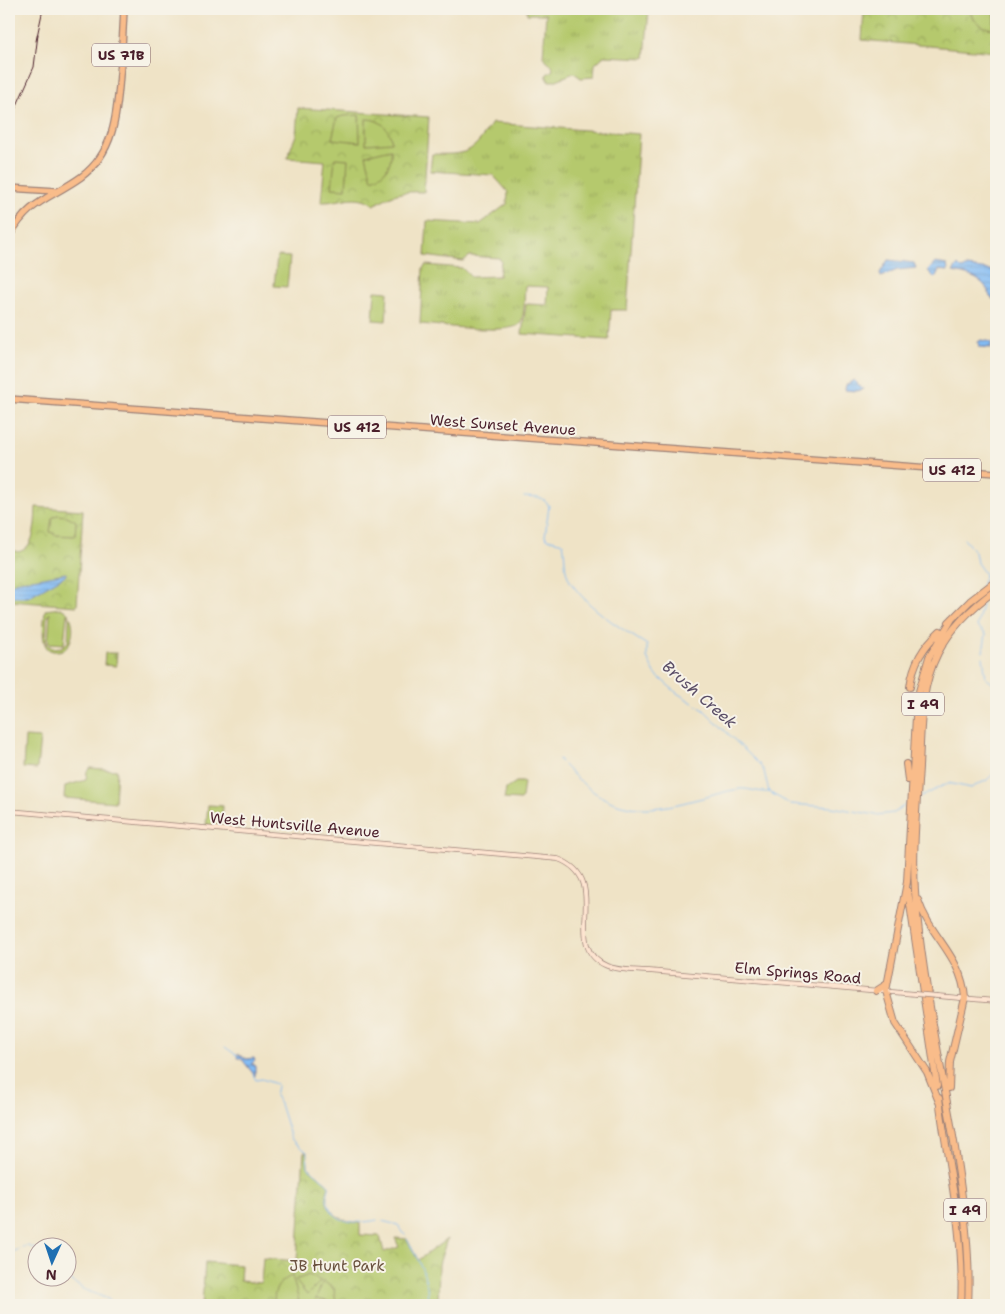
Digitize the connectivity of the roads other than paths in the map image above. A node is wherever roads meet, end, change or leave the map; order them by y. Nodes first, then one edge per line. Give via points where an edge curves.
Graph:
1 (124, 9) edge
2 (9, 188) edge
3 (31, 189) junction
4 (56, 191) junction
5 (37, 202) junction
6 (9, 237) edge
7 (9, 399) edge
8 (996, 473) edge
9 (996, 581) edge
10 (996, 590) edge
11 (952, 619) junction
12 (910, 687) dead end
13 (906, 764) dead end
14 (910, 794) junction
15 (9, 811) edge
16 (907, 882) junction
17 (915, 887) junction
18 (599, 961) joint
19 (888, 983) junction
20 (876, 990) junction
21 (886, 991) junction
22 (965, 998) junction
23 (996, 1001) edge
24 (939, 1102) junction
25 (950, 1116) junction
26 (961, 1305) edge
27 (968, 1305) edge

1 - 4 highway, US 71B via 118,115 110,139 89,170
2 - 3 highway
3 - 4 highway
3 - 5 highway via 38,194
4 - 5 highway, US 71B
5 - 6 highway, US 71B via 22,216
7 - 8 highway, West Sunset Avenue / US 412
9 - 11 highway, I 49
10 - 17 highway, I 49 via 973,607 952,630 938,652 928,678 923,701
11 - 12 highway via 919,654
11 - 14 highway, I 49 via 933,649 920,681
13 - 14 highway
14 - 16 highway, I 49
15 - 18 main road, West Huntsville Avenue via 550,857 565,861 583,879 587,893 585,938
16 - 19 highway
16 - 24 highway, I 49
17 - 22 highway via 924,914 958,966
17 - 25 highway, I 49
18 - 20 main road, Elm Springs Road via 618,968
19 - 20 highway
19 - 21 highway
20 - 21 main road, Elm Springs Road
21 - 22 main road, Elm Springs Road, bridge
21 - 24 highway via 895,1023 930,1077
22 - 23 main road, Elm Springs Road
22 - 25 highway via 949,1068
24 - 26 highway, I 49 via 960,1224
25 - 27 highway, I 49 via 967,1228

